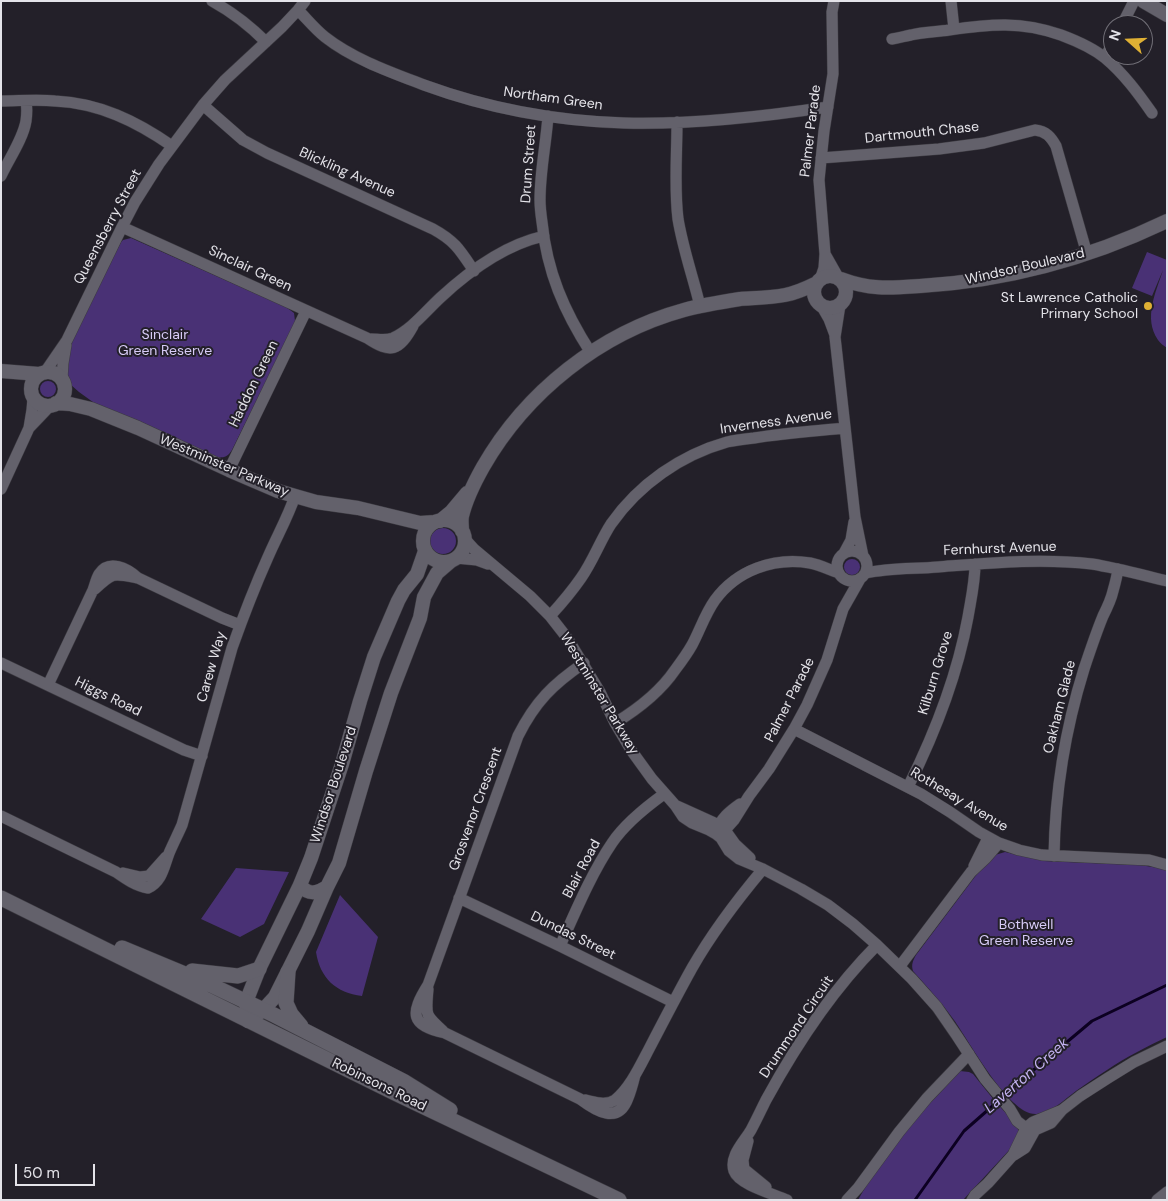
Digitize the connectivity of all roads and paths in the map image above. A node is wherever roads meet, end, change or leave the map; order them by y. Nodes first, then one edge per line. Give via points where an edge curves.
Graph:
1 (212, 1) edge
2 (826, 1) edge
3 (951, 1) edge
4 (1134, 1) edge
5 (1143, 1) edge
6 (302, 6) edge
7 (833, 6) edge
8 (1127, 15) edge
9 (1167, 15) edge
10 (954, 29) junction
11 (892, 39) dead end
12 (266, 42) junction
13 (1103, 57) edge
14 (1112, 65) edge
15 (1, 100) edge
16 (26, 100) junction
17 (203, 105) junction
18 (828, 107) junction
19 (1152, 113) dead end
20 (548, 116) junction
21 (676, 122) junction
22 (172, 146) junction
23 (821, 158) junction
24 (1, 176) edge
25 (1167, 221) edge
26 (122, 227) junction
27 (544, 236) junction
28 (825, 254) junction
29 (1087, 254) junction
30 (474, 271) junction
31 (840, 278) junction
32 (818, 281) junction
33 (877, 288) junction
34 (785, 295) junction
35 (820, 304) junction
36 (842, 304) junction
37 (700, 306) junction
38 (306, 311) junction
39 (836, 337) junction
40 (67, 340) junction
41 (591, 353) junction
42 (1, 371) edge
43 (42, 373) junction
44 (63, 383) junction
45 (32, 395) junction
46 (53, 404) junction
47 (91, 409) junction
48 (29, 428) junction
49 (845, 428) junction
50 (228, 470) junction
51 (472, 487) junction
52 (1, 489) edge
53 (295, 496) junction
54 (390, 516) junction
55 (855, 517) junction
56 (437, 521) junction
57 (463, 535) junction
58 (424, 546) junction
59 (843, 554) junction
60 (864, 557) junction
61 (453, 559) junction
62 (811, 564) junction
63 (975, 564) junction
64 (496, 567) junction
65 (893, 569) junction
66 (1118, 569) junction
67 (840, 574) junction
68 (863, 576) junction
69 (1167, 581) edge
70 (843, 609) junction
71 (550, 616) junction
72 (240, 625) junction
73 (1, 663) edge
74 (584, 663) junction
75 (48, 685) junction
76 (615, 723) junction
77 (794, 729) junction
78 (202, 756) junction
79 (908, 787) junction
80 (664, 794) junction
81 (1, 816) edge
82 (720, 830) junction
83 (993, 840) junction
84 (1054, 856) junction
85 (1167, 856) edge
86 (1149, 860) junction
87 (1167, 865) edge
88 (763, 869) junction
89 (300, 885) junction
90 (327, 888) junction
91 (1, 898) edge
92 (460, 898) junction
93 (26, 910) junction
94 (877, 945) junction
95 (560, 946) junction
96 (900, 966) junction
97 (259, 969) junction
98 (175, 970) junction
99 (288, 972) junction
100 (246, 1002) junction
101 (673, 1002) junction
102 (263, 1010) junction
103 (248, 1021) junction
104 (305, 1030) junction
105 (1167, 1046) edge
106 (969, 1054) junction
107 (1031, 1127) junction
108 (511, 1148) junction
109 (988, 1183) junction
110 (858, 1188) junction
111 (1167, 1192) edge
112 (781, 1197) edge
113 (619, 1200) edge
114 (847, 1200) edge
115 (854, 1200) edge
116 (972, 1200) edge
117 (981, 1200) edge
118 (1157, 1200) edge

1 - 12 street via 243,21
2 - 7 street, Palmer Parade
3 - 10 street
4 - 8 street
5 - 9 street
6 - 12 street, Queensberry Street
6 - 20 street, Northam Green via 319,31 354,55 379,67 455,95
7 - 18 street, Palmer Parade via 833,74
10 - 11 street
10 - 13 street via 1007,24 1028,26 1068,38
12 - 17 street, Queensberry Street
14 - 19 street
15 - 16 street
16 - 22 street via 70,102 99,108 131,121
16 - 24 street via 26,123
17 - 22 street, Queensberry Street
17 - 30 street, Blickling Avenue via 243,140 267,153 446,236
18 - 21 street, Northam Green
18 - 23 street, Palmer Parade
20 - 21 street, Northam Green via 624,123
20 - 27 street, Drum Street via 540,201
21 - 37 street via 678,220
22 - 26 street, Queensberry Street
23 - 28 street, Palmer Parade via 819,180
23 - 29 street, Dartmouth Chase via 940,149 1041,131 1048,134 1056,146
25 - 29 street, Windsor Boulevard
26 - 38 street, Sinclair Green
26 - 40 street, Queensberry Street
27 - 30 street, Sinclair Green via 506,249
27 - 41 street, Drum Street via 550,267 562,300
28 - 31 street, Palmer Parade
28 - 32 street, Palmer Parade via 824,268
29 - 33 street, Windsor Boulevard via 986,278
30 - 38 street, Sinclair Green via 442,296 412,326 405,340 392,348 378,345
31 - 32 street via 829,276
31 - 33 street, Windsor Boulevard
31 - 36 street via 846,288
32 - 34 street
32 - 35 street via 814,294
33 - 36 street, Windsor Boulevard
34 - 35 street
34 - 37 street
35 - 36 street via 836,308
35 - 39 street
36 - 39 street
37 - 41 street via 644,324
38 - 50 street, Haddon Green
39 - 49 street
40 - 43 street, Queensberry Street
40 - 44 street, Queensberry Street
41 - 51 street via 548,386 522,413 498,443
42 - 43 street
42 - 45 street
43 - 44 street via 55,373
43 - 45 street via 32,382
44 - 46 street via 63,396
44 - 47 street, Westminster Parkway
45 - 46 street via 40,404
45 - 48 street
46 - 47 street, Westminster Parkway
46 - 48 street
47 - 50 street, Westminster Parkway
48 - 52 street
49 - 55 street
49 - 71 street, Inverness Avenue via 729,442 676,463 629,501 611,524 582,577
50 - 53 street, Westminster Parkway
51 - 56 street via 451,512
51 - 57 street via 462,517
53 - 54 street, Westminster Parkway
53 - 72 street, Carew Way
54 - 56 street, Westminster Parkway via 420,523
54 - 58 street, Westminster Parkway via 407,526
55 - 59 street via 851,540
55 - 60 street
56 - 57 street via 452,522
56 - 58 street via 426,530
57 - 61 street via 463,549
57 - 64 street, Westminster Parkway
58 - 61 street via 433,559 445,562
58 - 89 street, Windsor Boulevard via 416,574 398,601 374,657 326,815
59 - 60 street via 856,552
59 - 62 street
59 - 67 street via 838,564
60 - 65 street, Fernhurst Avenue
60 - 68 street via 867,563
61 - 64 street, Westminster Parkway via 477,560
61 - 90 street, Windsor Boulevard via 437,573 424,597 420,618 388,702 339,863
62 - 67 street
62 - 76 street via 773,563 732,582 714,601 674,673 640,707
63 - 65 street, Fernhurst Avenue
63 - 66 street, Fernhurst Avenue via 1049,561
63 - 79 street, Kilburn Grove via 965,634 956,669 931,739
64 - 71 street, Westminster Parkway
65 - 68 street, Fernhurst Avenue
66 - 69 street, Fernhurst Avenue
66 - 84 street, Oakham Glade via 1112,596 1083,671 1069,724 1058,790
67 - 68 street via 852,581
67 - 70 street, Palmer Parade via 844,588
68 - 70 street, Palmer Parade
70 - 77 street, Palmer Parade via 827,660
71 - 74 street, Westminster Parkway
72 - 75 street via 138,578 112,575 94,590
72 - 78 street, Carew Way
73 - 75 street, Higgs Road
74 - 76 street, Westminster Parkway
74 - 92 street, Grosvenor Crescent via 552,687 524,724
75 - 78 street, Higgs Road
76 - 80 street, Westminster Parkway
77 - 79 street, Rothesay Avenue
77 - 82 street, Palmer Parade via 749,796 727,814
78 - 81 street, Carew Way via 182,825 162,873 148,888 130,882 116,872
79 - 83 street, Rothesay Avenue
80 - 82 street, Westminster Parkway via 687,821
80 - 95 street, Blair Road via 612,842
82 - 88 street, Westminster Parkway
83 - 84 street, Rothesay Avenue via 1030,853
83 - 96 street
84 - 86 street, Rothesay Avenue
85 - 86 street, Rothesay Avenue
86 - 87 street, Rothesay Avenue
88 - 94 street, Westminster Parkway via 828,905
88 - 101 street, Grosvenor Crescent via 702,951
89 - 90 street via 309,892
89 - 97 street, Windsor Boulevard
90 - 99 street, Windsor Boulevard
91 - 93 main road, Robinsons Road
92 - 95 street, Dundas Street
92 - 101 street, Grosvenor Crescent via 428,985 427,1015 445,1033 580,1098 612,1102 635,1075
93 - 98 main road, Robinsons Road
93 - 103 main road, Robinsons Road
94 - 96 street, Westminster Parkway
94 - 112 street, Drummond Circuit via 840,988 799,1045 750,1132 744,1168
95 - 101 street, Dundas Street
96 - 106 street, Westminster Parkway via 937,1007
97 - 98 main road via 238,976
97 - 100 street, Windsor Boulevard
98 - 100 main road, Robinsons Road
99 - 102 street, Windsor Boulevard
99 - 104 main road via 286,1003
100 - 102 main road, Robinsons Road
100 - 103 street, Windsor Boulevard
102 - 103 street
102 - 104 main road, Robinsons Road
103 - 108 main road, Robinsons Road
104 - 108 main road, Robinsons Road via 405,1082
105 - 107 street via 1134,1062 1080,1096 1051,1123
106 - 107 street, Westminster Parkway via 1017,1121
106 - 110 street via 916,1112
107 - 109 street via 1025,1148
108 - 113 main road, Robinsons Road
109 - 116 street
109 - 117 street
110 - 114 street
110 - 115 street
111 - 118 street

